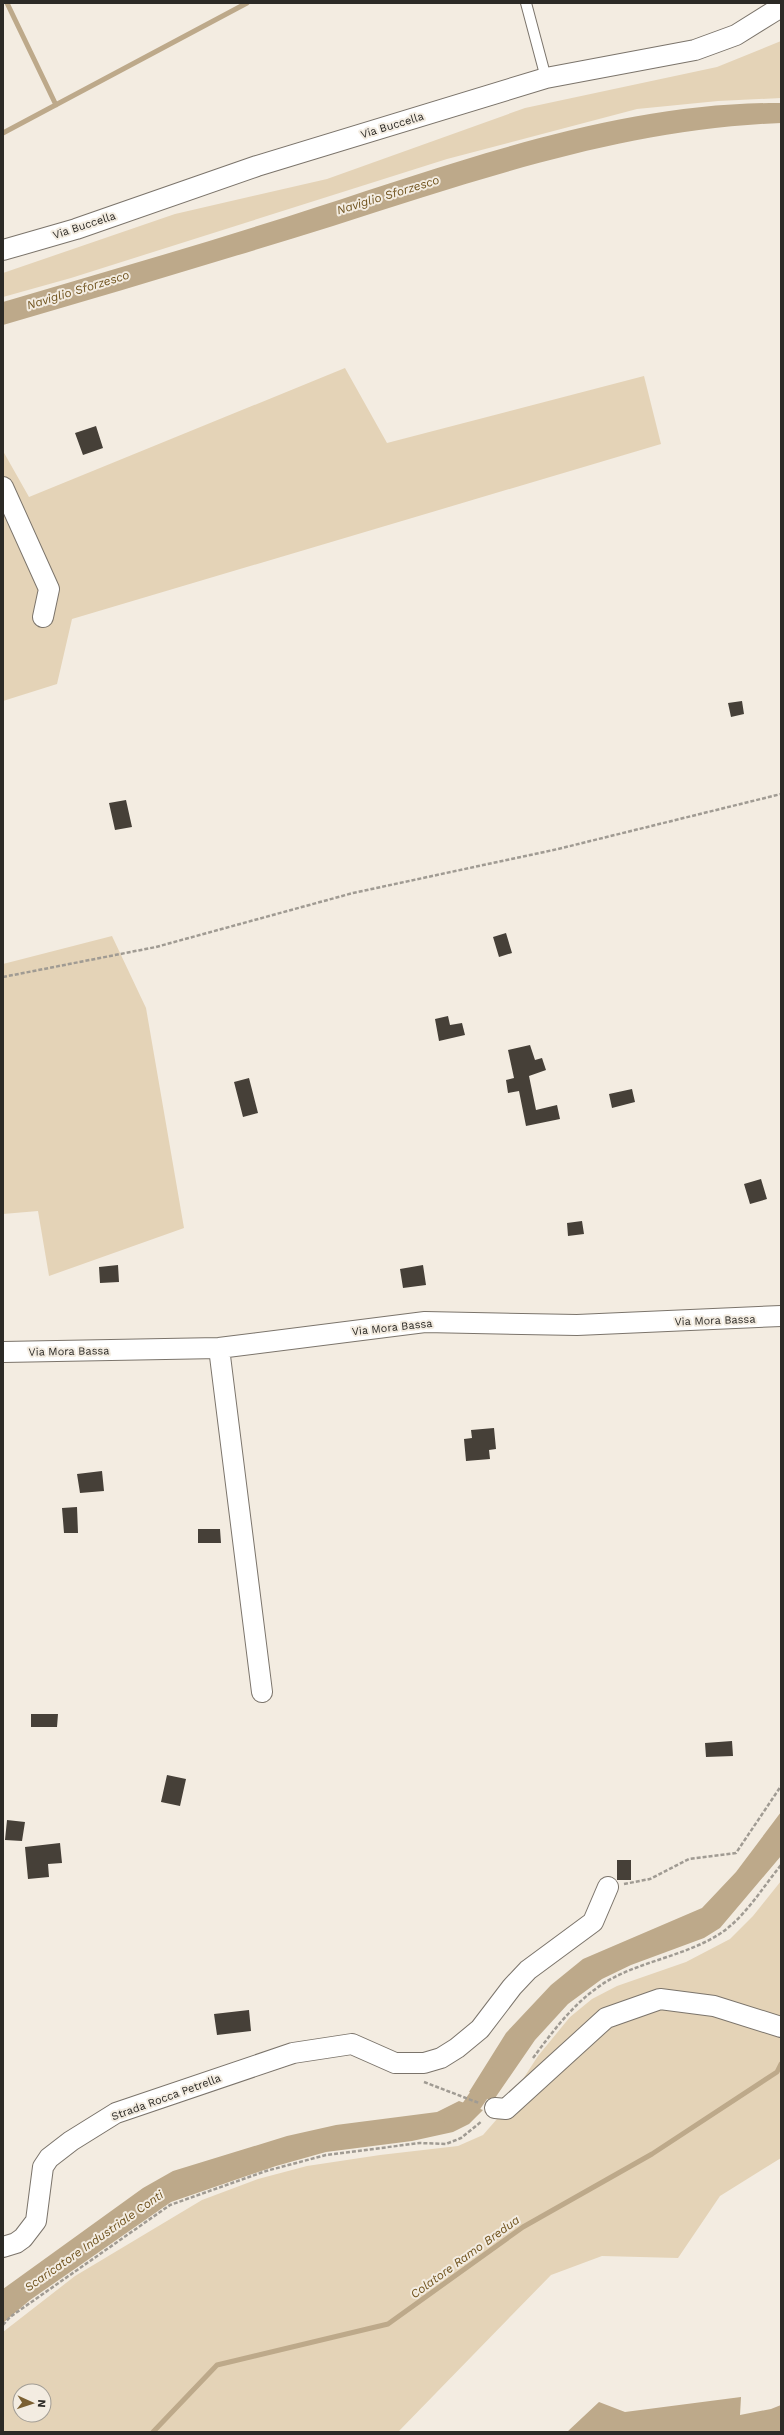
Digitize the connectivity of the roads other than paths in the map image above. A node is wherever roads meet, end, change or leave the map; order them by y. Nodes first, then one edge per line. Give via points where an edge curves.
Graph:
1 (526, 3) edge
2 (781, 7) edge
3 (546, 78) junction
4 (3, 250) edge
5 (3, 487) edge
6 (43, 618) dead end
7 (781, 1316) edge
8 (219, 1348) junction
9 (3, 1352) edge
10 (262, 1692) dead end
11 (608, 1886) road end
12 (781, 2027) edge
13 (495, 2108) road end
14 (3, 2247) edge

1 - 3 lane
2 - 3 street, Via Buccella via 736,35 695,50
3 - 4 street, Via Buccella via 257,166 76,229
5 - 6 street via 49,589
7 - 8 street, Via Mora Bassa via 577,1325 425,1322
8 - 9 street, Via Mora Bassa
8 - 10 street
11 - 14 street, Strada Rocca Petrella via 593,1922 528,1970 480,2029 441,2058 424,2063 396,2063 352,2044 293,2052 116,2113 49,2158 42,2168 36,2221 24,2238
12 - 13 street via 714,2006 660,1999 606,2018 506,2109

